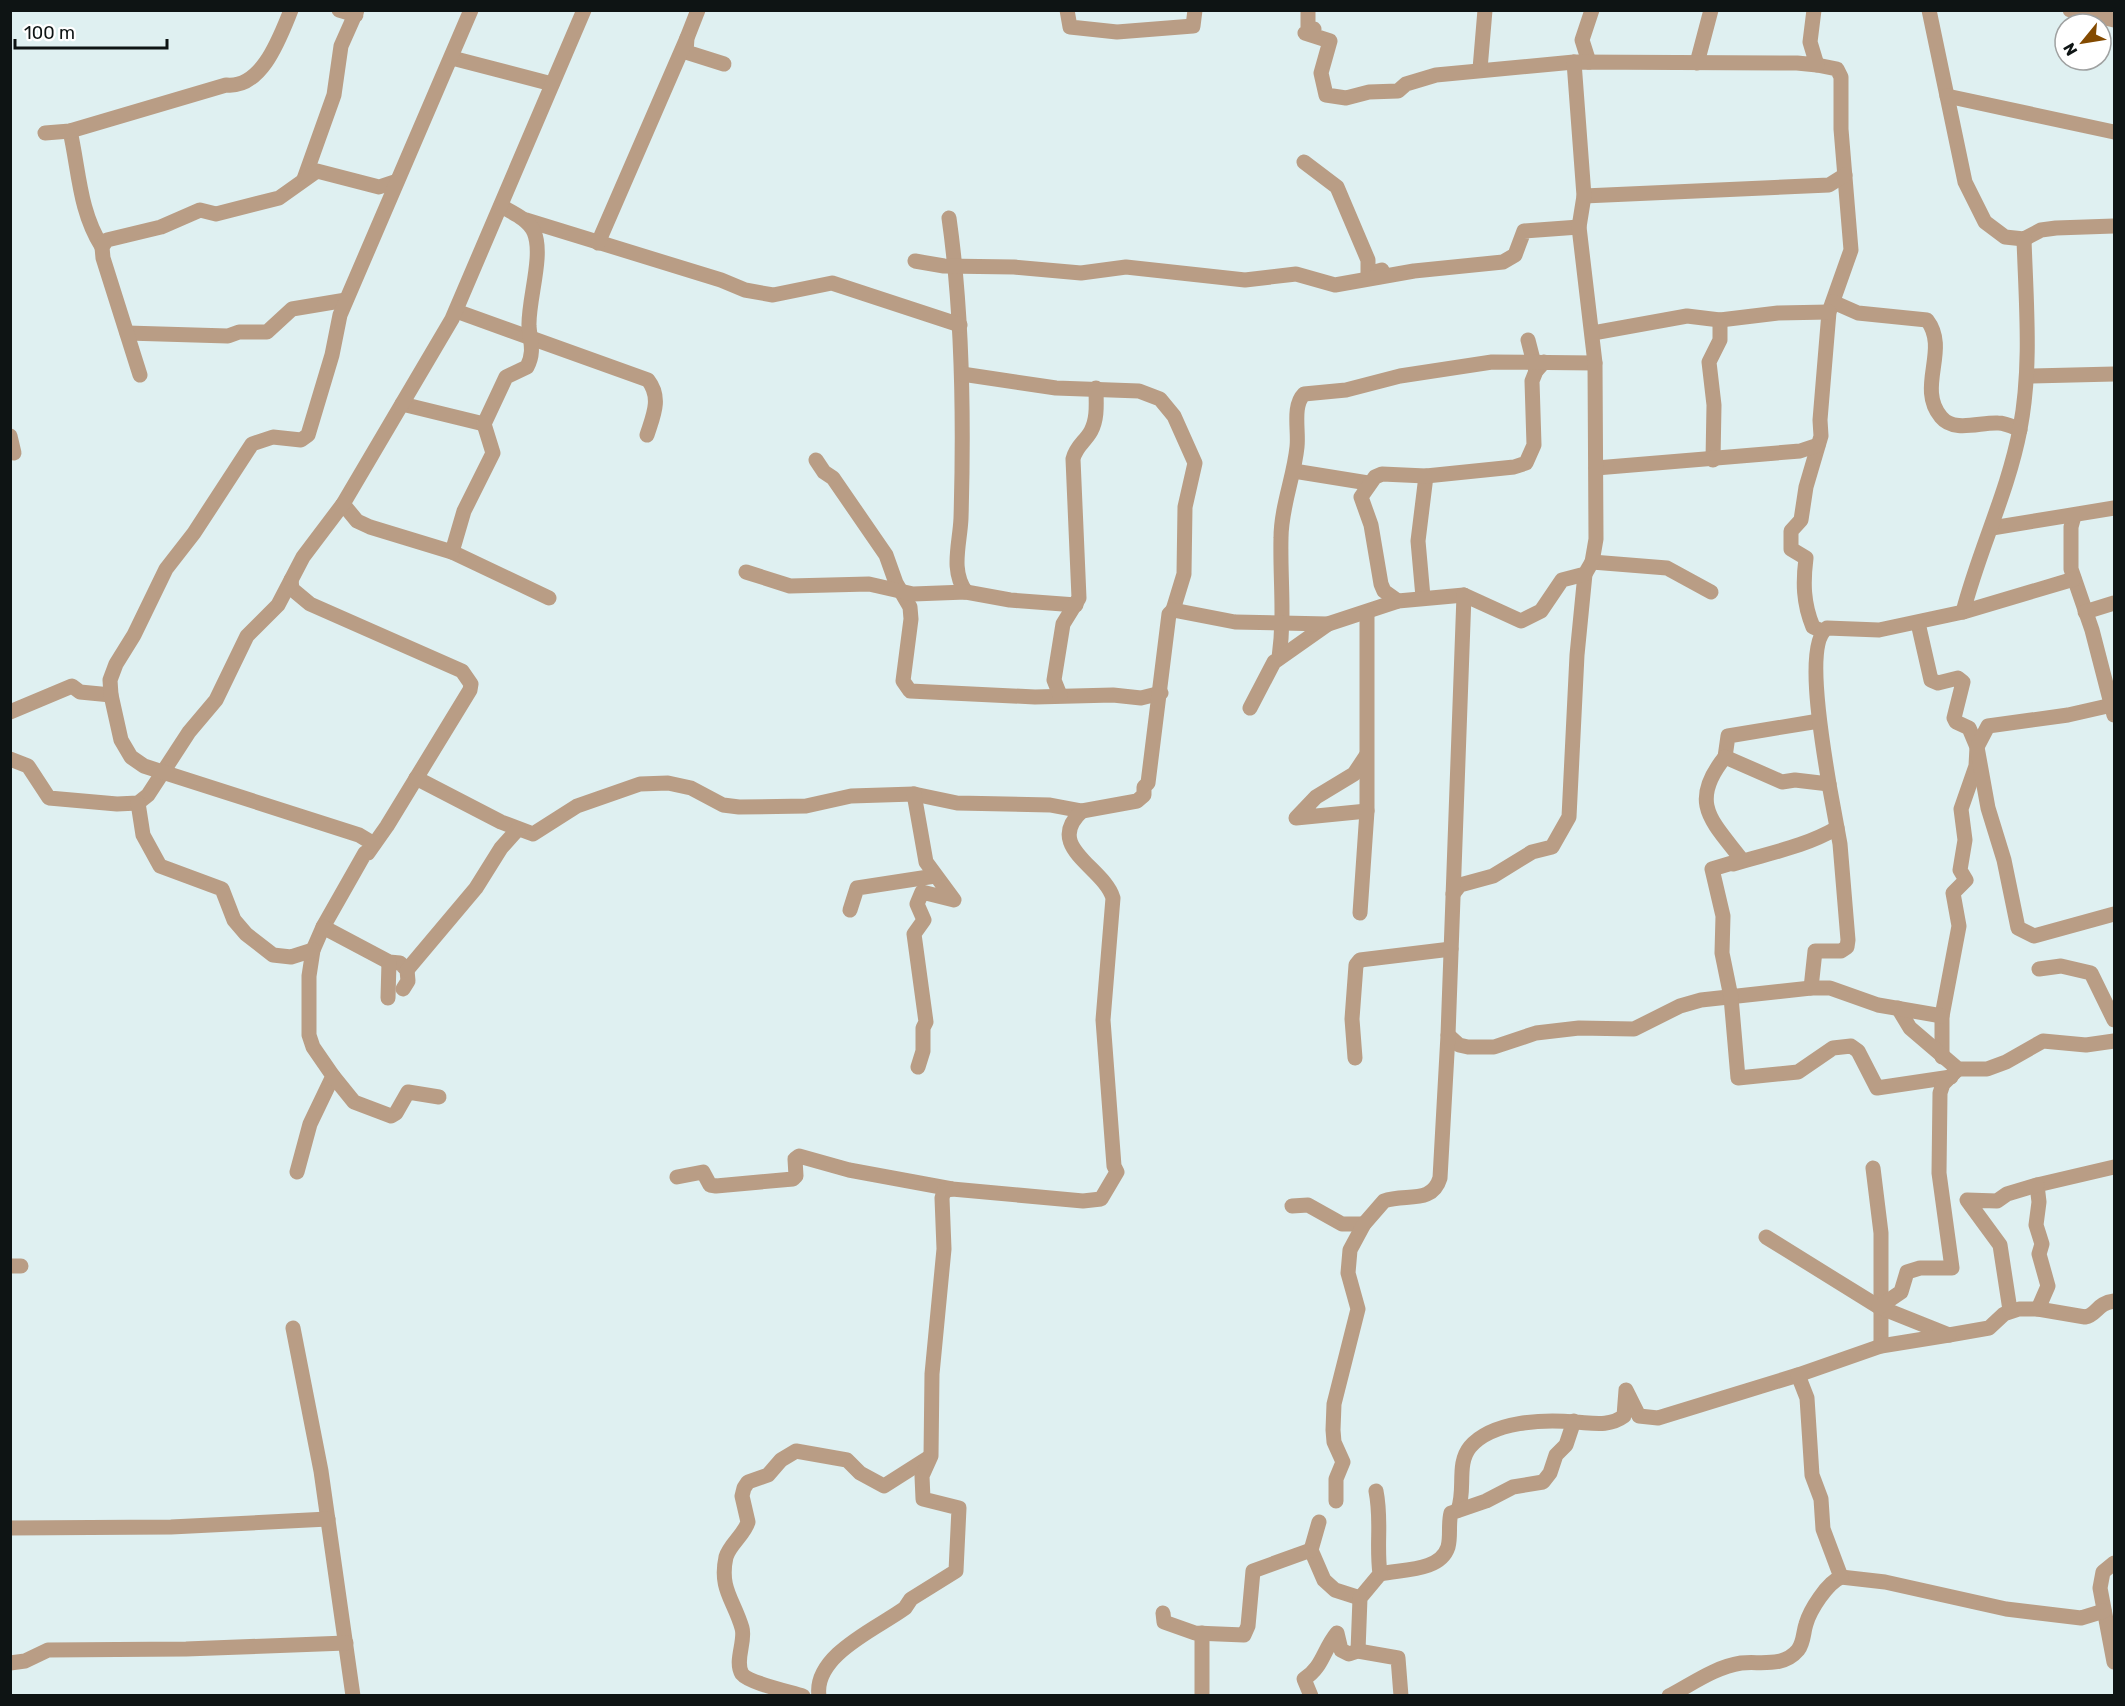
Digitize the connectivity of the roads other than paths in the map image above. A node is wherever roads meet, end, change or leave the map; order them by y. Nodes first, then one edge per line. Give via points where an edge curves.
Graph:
1 (291, 10) edge
2 (339, 10) edge
3 (471, 10) edge
4 (584, 10) edge
5 (698, 10) edge
6 (1067, 10) edge
7 (1194, 10) edge
8 (1308, 10) edge
9 (1485, 10) edge
10 (1592, 10) edge
11 (1711, 10) edge
12 (1814, 10) edge
13 (1929, 10) edge
14 (2070, 10) edge
15 (357, 13) edge
16 (2115, 20) edge
17 (687, 38) junction
18 (452, 58) junction
19 (1581, 62) junction
20 (1697, 63) junction
21 (724, 64) dead end
22 (1817, 65) junction
23 (1480, 69) junction
24 (552, 84) junction
25 (1947, 96) junction
26 (70, 131) junction
27 (2115, 132) edge
28 (45, 133) dead end
29 (1304, 162) dead end
30 (1845, 175) junction
31 (304, 179) junction
32 (397, 181) junction
33 (1584, 196) junction
34 (501, 206) junction
35 (949, 218) dead end
36 (526, 220) junction
37 (2115, 226) edge
38 (1579, 227) junction
39 (2024, 238) junction
40 (598, 243) junction
41 (102, 247) junction
42 (915, 261) dead end
43 (956, 266) junction
44 (1414, 271) junction
45 (346, 300) junction
46 (1831, 307) junction
47 (456, 311) junction
48 (1720, 320) junction
49 (960, 324) junction
50 (127, 333) junction
51 (1593, 333) junction
52 (531, 338) junction
53 (1528, 340) dead end
54 (1595, 363) junction
55 (1537, 365) junction
56 (962, 374) junction
57 (2115, 374) edge
58 (140, 375) dead end
59 (2027, 376) junction
60 (1096, 388) junction
61 (402, 404) junction
62 (484, 424) junction
63 (2020, 430) junction
64 (646, 435) dead end
65 (10, 436) edge
66 (1818, 444) junction
67 (15, 453) dead end
68 (816, 460) dead end
69 (1713, 460) junction
70 (1596, 468) junction
71 (1300, 472) dead end
72 (1426, 476) junction
73 (1368, 483) junction
74 (343, 504) junction
75 (2115, 508) edge
76 (2074, 516) junction
77 (1992, 528) junction
78 (452, 552) junction
79 (1588, 568) junction
80 (746, 573) dead end
81 (2074, 579) junction
82 (291, 580) junction
83 (902, 592) junction
84 (966, 592) junction
85 (1711, 592) dead end
86 (1464, 595) junction
87 (1423, 597) junction
88 (549, 598) dead end
89 (1398, 601) junction
90 (2115, 603) edge
91 (1076, 605) junction
92 (1173, 610) junction
93 (1963, 612) junction
94 (2085, 612) junction
95 (1366, 613) junction
96 (1284, 621) junction
97 (1918, 623) junction
98 (1328, 624) junction
99 (1822, 631) junction
100 (1279, 658) junction
101 (1161, 693) junction
102 (111, 695) junction
103 (1060, 695) junction
104 (1250, 708) dead end
105 (2113, 710) edge
106 (10, 712) edge
107 (1819, 721) junction
108 (1977, 747) junction
109 (1366, 756) junction
110 (1725, 757) junction
111 (10, 759) edge
112 (165, 772) junction
113 (416, 778) junction
114 (1829, 784) junction
115 (914, 794) junction
116 (138, 802) junction
117 (1082, 811) junction
118 (1367, 811) junction
119 (1837, 828) junction
120 (518, 829) junction
121 (374, 844) junction
122 (1712, 869) junction
123 (935, 876) junction
124 (1453, 894) junction
125 (850, 910) dead end
126 (1360, 913) dead end
127 (2115, 914) edge
128 (323, 927) junction
129 (1451, 949) junction
130 (313, 950) junction
131 (389, 962) junction
132 (2039, 969) dead end
133 (407, 970) junction
134 (1811, 988) junction
135 (403, 989) dead end
136 (1731, 997) junction
137 (388, 998) dead end
138 (1898, 1008) junction
139 (1942, 1016) junction
140 (2115, 1020) edge
141 (1448, 1035) junction
142 (2115, 1041) edge
143 (1942, 1057) junction
144 (1355, 1059) dead end
145 (918, 1067) dead end
146 (1954, 1073) junction
147 (333, 1076) junction
148 (439, 1097) dead end
149 (2115, 1167) edge
150 (1873, 1168) dead end
151 (297, 1172) dead end
152 (677, 1178) dead end
153 (2037, 1185) junction
154 (952, 1189) junction
155 (1292, 1206) dead end
156 (1364, 1224) junction
157 (1766, 1237) dead end
158 (2115, 1301) edge
159 (1879, 1307) junction
160 (2038, 1309) junction
161 (2010, 1310) junction
162 (293, 1329) dead end
163 (1949, 1335) junction
164 (1881, 1346) junction
165 (1798, 1375) junction
166 (1574, 1422) junction
167 (931, 1456) junction
168 (1376, 1491) dead end
169 (1336, 1501) dead end
170 (1458, 1510) junction
171 (328, 1519) junction
172 (1319, 1522) dead end
173 (10, 1528) edge
174 (1311, 1550) junction
175 (2115, 1563) edge
176 (1380, 1574) junction
177 (1841, 1577) junction
178 (1360, 1598) junction
179 (2104, 1611) junction
180 (1163, 1613) dead end
181 (1202, 1633) junction
182 (346, 1643) junction
183 (1358, 1652) junction
184 (2115, 1662) edge
185 (10, 1663) edge
186 (353, 1695) edge
187 (803, 1695) edge
188 (819, 1695) edge
189 (1202, 1695) edge
190 (1311, 1695) edge
191 (1401, 1695) edge
192 (1669, 1695) edge

1 - 26 street via 279,40 253,76 234,86 226,85
2 - 15 street
3 - 18 street
4 - 24 street
5 - 17 street
6 - 7 street via 1070,27 1117,32 1193,26
8 - 23 street via 1308,28 1314,29 1305,33 1330,41 1321,73 1326,95 1346,98 1398,91 1406,84 1436,75
9 - 23 street
10 - 19 street via 1582,40
11 - 20 street
12 - 22 street via 1810,42
13 - 25 street
14 - 16 street
15 - 31 street via 341,46 333,95
17 - 21 street via 686,52
17 - 40 street
18 - 24 street
18 - 32 street
19 - 20 street
19 - 23 street
19 - 33 street
20 - 22 street
22 - 30 street via 1837,69 1841,77
24 - 34 street
25 - 27 street
25 - 39 street via 1965,182 1975,205 1992,230 2005,237
26 - 28 street
26 - 41 street via 81,195 92,231
29 - 44 street via 1337,187 1368,260 1368,274 1398,266
30 - 33 street via 1829,185
30 - 46 street via 1851,250
31 - 32 street via 317,171 379,186
31 - 41 street via 279,198 216,214 200,210 161,227 107,240
32 - 45 street
33 - 38 street
34 - 36 street
34 - 47 street
35 - 43 street
36 - 40 street
36 - 52 street via 534,232 536,246
37 - 39 street via 2056,228
38 - 44 street via 1524,231 1515,255 1503,262
38 - 51 street
39 - 59 street
40 - 49 street via 745,290 773,295 831,283
41 - 50 street
42 - 43 street
43 - 44 street via 1081,273 1126,267 1245,280 1296,274 1335,285
43 - 49 street
45 - 50 street via 292,309 267,332 228,336
45 - 102 street via 308,435 301,440 273,437 252,444 154,590 116,664 110,680
46 - 48 street
46 - 63 street via 1927,320 1933,328 1935,343 1929,391 1940,416 1956,426 1998,423
46 - 66 street
47 - 52 street
47 - 61 street
48 - 51 street via 1687,316
48 - 69 street via 1720,340 1709,362 1714,405
49 - 56 street
50 - 58 street
51 - 54 street
52 - 62 street via 531,360 521,371 506,377
52 - 64 street via 648,380 654,388 656,406
53 - 55 street
54 - 55 street
54 - 70 street
55 - 72 street via 1531,392 1534,445 1526,463
55 - 96 street via 1492,362 1400,376 1346,390 1304,394 1299,399 1296,455 1281,538
56 - 60 street via 1056,388
56 - 84 street via 961,516 956,571 957,581
57 - 59 street
59 - 63 street
60 - 91 street via 1096,418 1073,459 1079,580
60 - 92 street via 1139,391 1160,399 1174,416 1195,463 1185,507 1184,574
61 - 62 street
61 - 74 street
62 - 78 street via 493,453 464,511
63 - 77 street
65 - 67 street
66 - 69 street via 1800,452
66 - 99 street via 1801,520 1791,531 1791,549 1806,558 1803,585 1807,613 1813,627
68 - 83 street via 833,478 885,555
69 - 70 street
70 - 79 street via 1596,539
71 - 73 street
72 - 73 street via 1382,474
72 - 87 street via 1418,541
73 - 89 street via 1361,504 1371,525 1381,584
74 - 78 street via 357,521 370,527
74 - 82 street via 303,557
75 - 76 street
76 - 77 street
76 - 81 street
77 - 93 street
78 - 88 street
79 - 85 street via 1667,568
79 - 86 street via 1562,580 1541,610 1521,621
79 - 124 street via 1577,655 1569,817 1552,847 1532,852 1494,876 1460,885
80 - 83 street via 790,586 869,584
81 - 93 street
81 - 94 street
82 - 112 street via 278,605 247,636 216,700 189,732
82 - 113 street via 292,590 310,604 462,671 467,677 470,690
83 - 84 street
83 - 103 street via 911,619 903,681 910,691 1035,698
84 - 91 street
86 - 87 street
86 - 124 street
87 - 89 street
89 - 95 street
90 - 94 street
91 - 103 street via 1063,624 1054,680
92 - 96 street via 1235,622
92 - 101 street via 1169,614
93 - 97 street
94 - 105 street
95 - 98 street
95 - 109 street
96 - 98 street
96 - 100 street
97 - 99 street via 1879,630
97 - 108 street via 1931,680 1938,683 1958,678 1963,682 1954,718 1970,728
98 - 100 street
99 - 107 street via 1816,647
100 - 104 street
101 - 103 street via 1141,698
101 - 117 street via 1144,795 1137,801
102 - 106 street via 80,692 72,686
102 - 112 street via 121,740 131,757
105 - 108 street via 1988,726
107 - 110 street via 1728,736
107 - 114 street
108 - 127 street via 2018,928 2034,936
108 - 139 street via 1976,766 1961,809 1965,840 1960,870 1966,880 1953,893 1959,926
109 - 118 street
109 - 118 street via 1354,774 1323,792 1296,818
110 - 114 street via 1782,782
110 - 122 street via 1712,773 1704,801 1708,814 1742,860
111 - 116 street via 28,766 49,798
112 - 116 street
112 - 121 street via 359,835
113 - 120 street
113 - 121 street
114 - 119 street
115 - 117 street via 957,803
115 - 120 street via 841,797 806,806 739,807 723,805 691,788 668,783 640,784 577,806 533,834
115 - 123 street via 922,849
116 - 130 street via 143,835 160,866 222,889 234,920 273,955 291,957
117 - 154 street via 1071,821 1072,845 1113,898 1102,1020 1117,1172 1101,1198 1083,1201
118 - 126 street
119 - 122 street via 1794,848
119 - 134 street via 1844,873 1847,947 1841,951 1815,951
120 - 133 street via 476,888
121 - 128 street via 364,853
122 - 136 street via 1723,916 1722,953
123 - 125 street via 857,888
123 - 145 street via 954,900 922,892 917,904 924,920 914,934 926,1022
124 - 129 street
128 - 130 street
128 - 131 street
129 - 141 street
129 - 144 street via 1360,960 1356,965 1352,1019
130 - 147 street via 309,1035
131 - 133 street via 400,963
131 - 137 street
132 - 140 street via 2061,966 2091,973
133 - 135 street via 408,981
134 - 136 street
134 - 138 street via 1830,988
136 - 141 street via 1680,1006 1634,1029 1579,1028 1536,1033 1482,1048 1459,1045
136 - 146 street via 1738,1078 1798,1072 1833,1048 1851,1046 1858,1051 1877,1088
138 - 139 street
138 - 143 street via 1910,1028
139 - 143 street
141 - 156 street via 1437,1188 1428,1195 1384,1202
142 - 146 street via 2043,1041 1997,1066
143 - 146 street
146 - 159 street via 1940,1093 1939,1173 1952,1268 1907,1272 1901,1293
147 - 148 street via 354,1102 391,1116 408,1092
147 - 151 street via 310,1124
149 - 153 street
150 - 159 street via 1881,1233
152 - 154 street via 703,1172 710,1185 793,1179 795,1159 799,1156 849,1170
153 - 160 street via 2036,1225 2042,1244 2039,1254 2048,1286
153 - 161 street via 1997,1201 1967,1200 2000,1245
154 - 167 street via 944,1191 942,1198 944,1249 932,1374
155 - 156 street via 1308,1205 1342,1224
156 - 169 street via 1350,1250 1348,1273 1358,1309 1334,1404 1334,1442 1343,1462 1336,1479
157 - 159 street
158 - 160 street via 2102,1304 2085,1317
159 - 163 street
159 - 164 street
160 - 161 street
161 - 163 street via 1989,1328
162 - 171 street
163 - 164 street
164 - 165 street
165 - 166 street via 1658,1418 1639,1416 1626,1390 1624,1416 1615,1423
165 - 177 street via 1807,1398 1812,1475 1821,1499 1823,1529
166 - 170 street via 1566,1445 1556,1455 1551,1473 1543,1482 1513,1487
166 - 170 street via 1501,1427 1470,1447 1461,1472
167 - 187 street via 884,1486 860,1473 847,1460 796,1451 768,1475 748,1482 744,1488 748,1522 727,1554 724,1572 724,1585 742,1629 740,1664 743,1674 750,1679
167 - 188 street via 922,1476 922,1499 959,1508 956,1571 911,1599 898,1613 837,1655 819,1680
168 - 176 street via 1381,1515 1377,1550
170 - 176 street via 1451,1513 1448,1546 1442,1558 1426,1567
171 - 173 street via 171,1527
171 - 182 street
172 - 174 street
174 - 178 street via 1324,1580 1335,1590
174 - 181 street via 1253,1571 1244,1635
175 - 179 street via 2103,1572 2100,1588
176 - 178 street
177 - 179 street via 1885,1582 2006,1609 2081,1618
177 - 192 street via 1822,1593 1806,1622 1804,1639 1788,1658 1727,1667
178 - 183 street
179 - 184 street
180 - 181 street via 1164,1622
181 - 189 street
182 - 185 street via 48,1650
182 - 186 street
183 - 190 street via 1341,1650 1336,1633 1317,1671 1304,1679
183 - 191 street via 1398,1658

